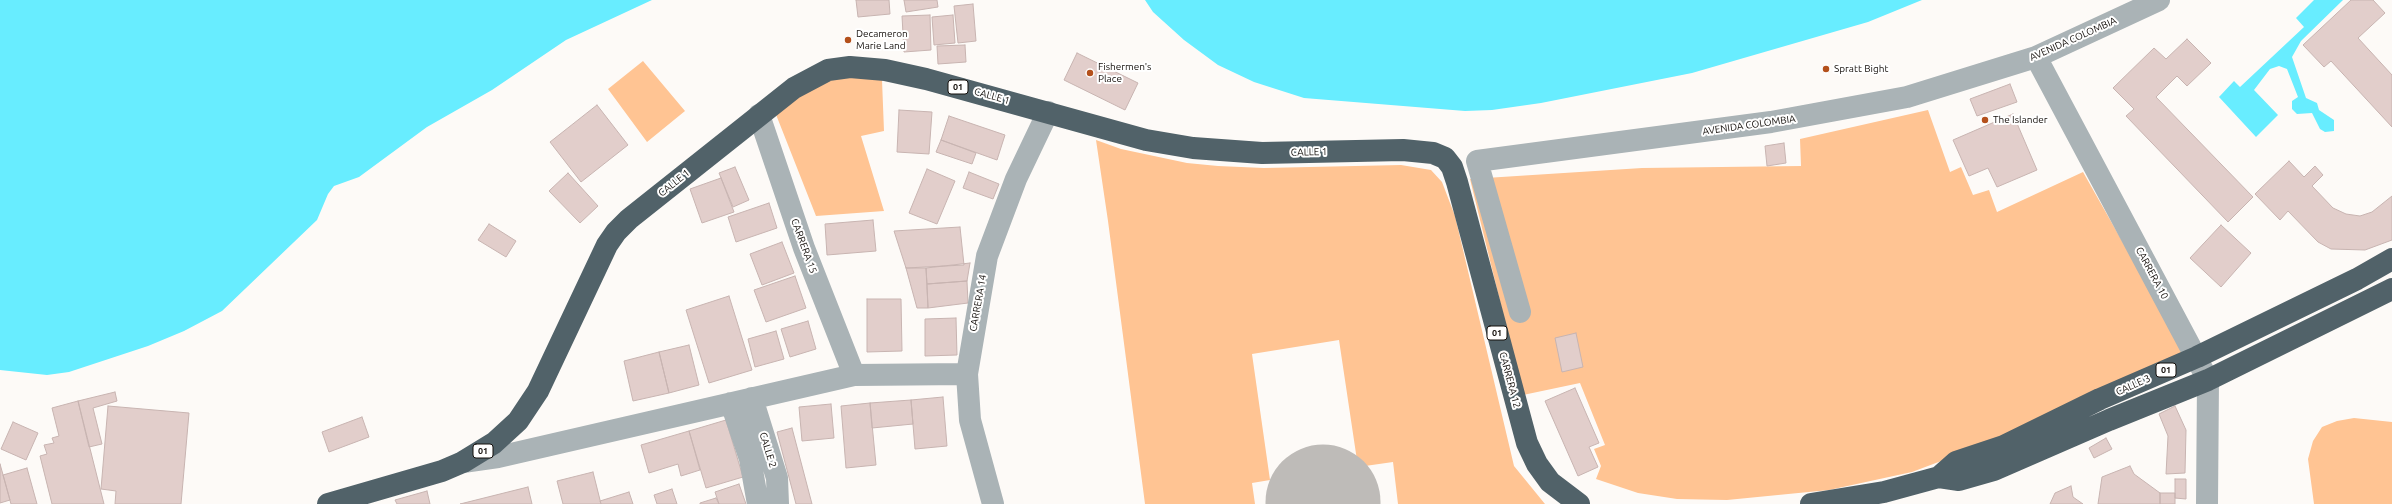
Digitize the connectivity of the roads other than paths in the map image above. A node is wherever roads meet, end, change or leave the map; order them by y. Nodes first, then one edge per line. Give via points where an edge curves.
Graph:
1 (2159, 0) edge
2 (2036, 56) junction
3 (1048, 112) junction
4 (759, 115) junction
5 (1444, 158) joint
6 (2392, 259) edge
7 (2392, 289) edge
8 (1520, 312) dead end
9 (2197, 357) junction
10 (967, 374) junction
11 (854, 375) junction
12 (2208, 380) junction
13 (741, 400) junction
14 (463, 462) junction
15 (1939, 477) junction
16 (1574, 501) edge
17 (328, 504) edge
18 (758, 504) edge
19 (778, 504) edge
20 (993, 504) edge
21 (1810, 504) edge
22 (2207, 504) edge

1 - 2 street, AVENIDA COLOMBIA
2 - 8 street, AVENIDA COLOMBIA via 1907,97 1876,104 1771,122 1477,162
2 - 9 street, CARRERA 10
3 - 4 highway, CALLE 1 / 01 via 910,75 850,67 828,70 812,77
3 - 5 highway, CALLE 1 / 01 via 1146,140 1193,148 1262,153 1403,150 1433,153
3 - 10 street, CARRERA 14 via 1016,179 987,256
4 - 11 street, CARRERA 15 via 804,248
4 - 14 highway, CALLE 1 / 01 via 616,232 607,245 538,391 525,412 494,443
5 - 16 highway, CARRERA 12 / 01 via 1452,167 1459,190 1526,443 1550,482
6 - 9 highway, CALLE 3 / 01 via 2357,279
7 - 12 highway, CALLE 3 / 01
9 - 12 street, CARRERA 10
9 - 15 highway, CALLE 3 / 01 via 2100,399 2004,446 1956,462
10 - 11 street
10 - 20 street, CARRERA 14 via 970,420
11 - 13 street
12 - 15 highway, CALLE 3 / 01 via 1994,470 1959,480
12 - 22 street, CARRERA 10
13 - 14 street via 498,457
13 - 18 street, CALLE 2
13 - 19 street, CALLE 2 via 777,478
14 - 17 highway, 01
15 - 21 highway, CALLE 3 / 01 via 1884,492

